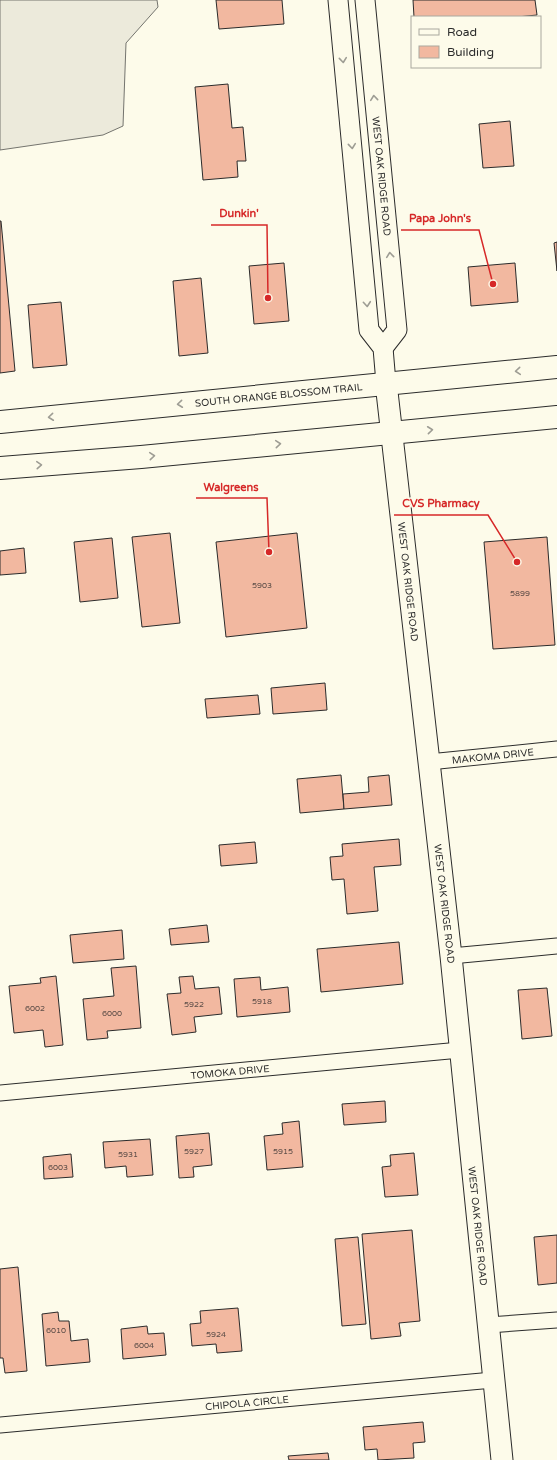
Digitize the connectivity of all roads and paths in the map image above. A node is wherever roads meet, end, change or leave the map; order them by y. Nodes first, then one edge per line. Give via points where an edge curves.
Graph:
1 (338, 0) edge
2 (364, 0) edge
3 (383, 348) junction
4 (557, 367) edge
5 (386, 383) junction
6 (557, 417) edge
7 (0, 422) edge
8 (391, 433) junction
9 (0, 468) edge
10 (557, 749) edge
11 (429, 762) junction
12 (557, 946) edge
13 (451, 956) junction
14 (460, 1050) junction
15 (0, 1093) edge
16 (557, 1320) edge
17 (488, 1325) junction
18 (493, 1380) junction
19 (0, 1425) edge
20 (502, 1460) edge

1 -> 3 street via 369,330
3 -> 2 street, WEST OAK RIDGE ROAD via 397,330
3 - 5 street, WEST OAK RIDGE ROAD
4 -> 5 main road, SOUTH ORANGE BLOSSOM TRAIL
5 -> 7 main road, SOUTH ORANGE BLOSSOM TRAIL
5 - 8 main road, WEST OAK RIDGE ROAD
8 -> 6 main road
9 -> 8 main road
8 - 11 main road, WEST OAK RIDGE ROAD
10 - 11 street, MAKOMA DRIVE
11 - 13 main road, WEST OAK RIDGE ROAD
12 - 13 street
13 - 14 main road, WEST OAK RIDGE ROAD
14 - 15 street, TOMOKA DRIVE
14 - 17 main road, WEST OAK RIDGE ROAD
16 - 17 street
17 - 18 main road, WEST OAK RIDGE ROAD
18 - 19 street, CHIPOLA CIRCLE
18 - 20 main road, WEST OAK RIDGE ROAD

